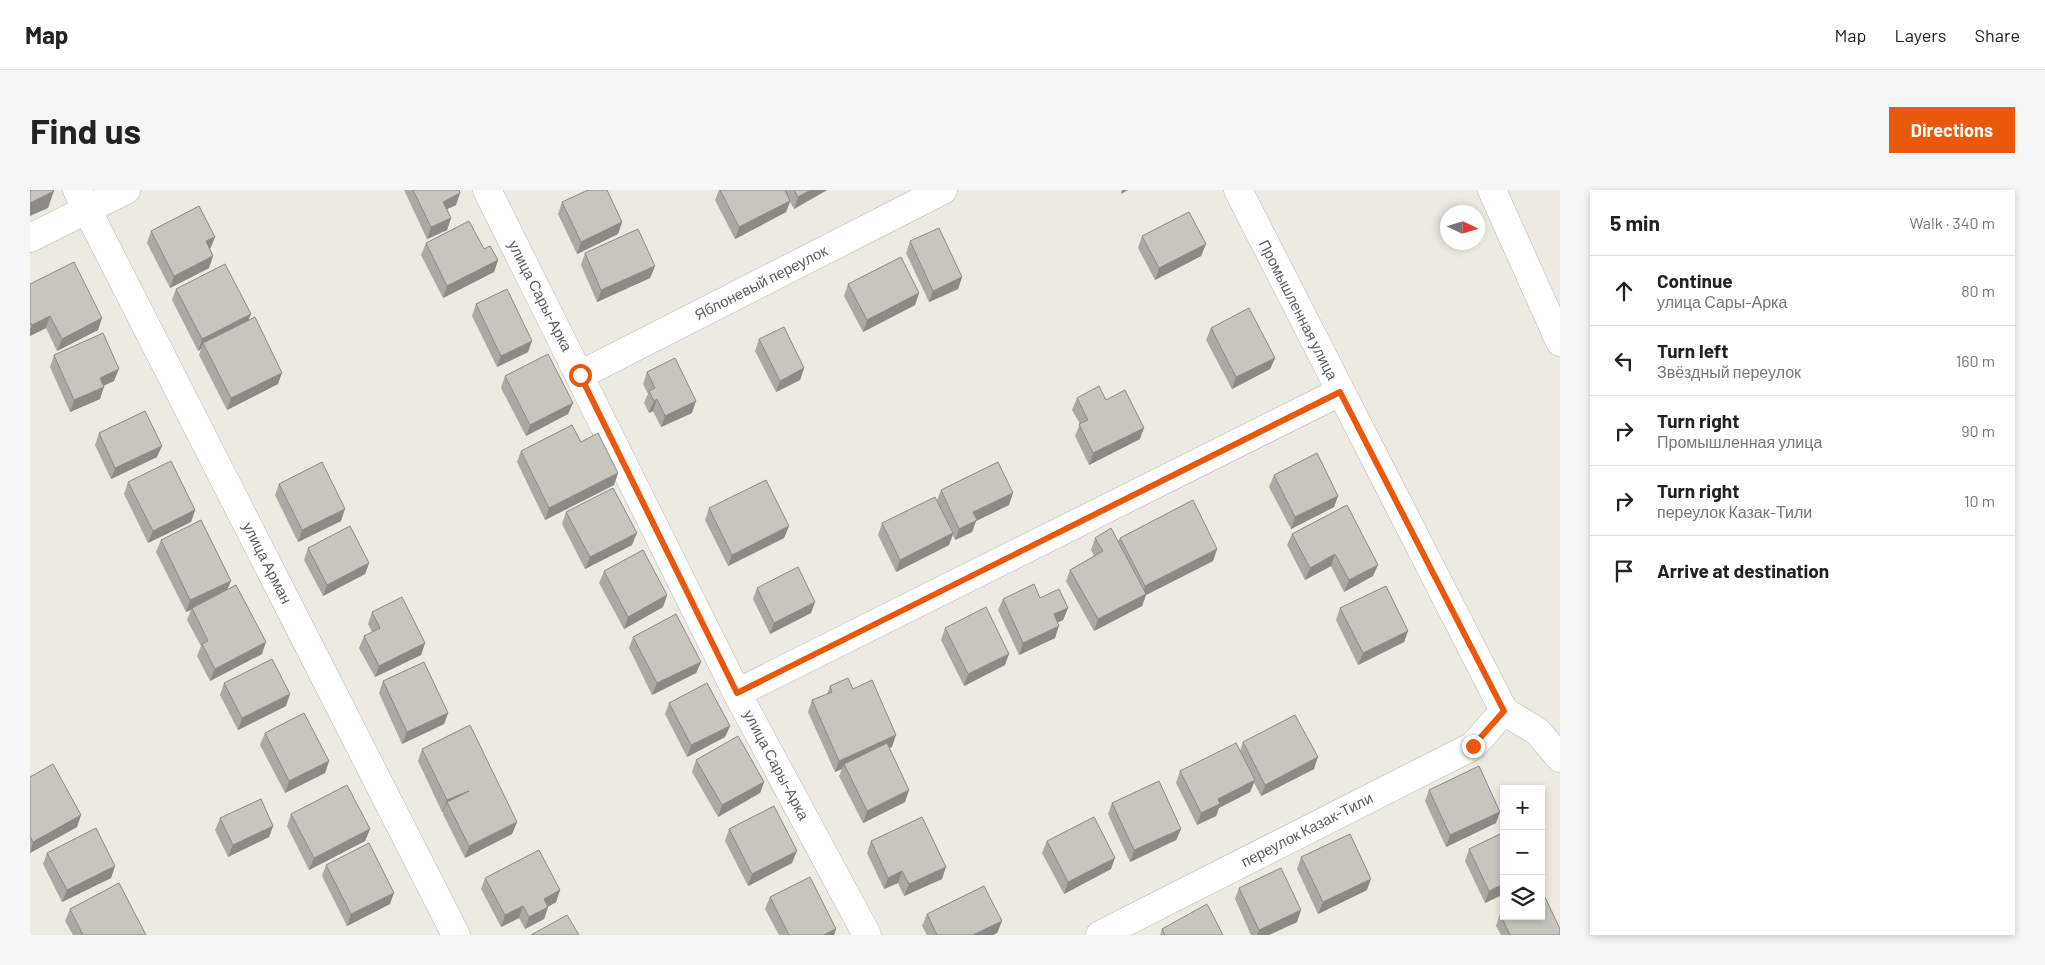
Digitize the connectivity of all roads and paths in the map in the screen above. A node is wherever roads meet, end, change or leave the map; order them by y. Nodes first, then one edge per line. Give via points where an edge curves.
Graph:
1 (126, 190) edge
2 (487, 190) edge
3 (943, 190) edge
4 (1238, 190) edge
5 (1492, 190) edge
6 (82, 200) edge
7 (30, 238) edge
8 (1560, 342) edge
9 (580, 375) junction
10 (1340, 392) junction
11 (737, 693) junction
12 (1504, 711) junction
13 (1560, 758) edge
14 (456, 935) edge
15 (867, 935) edge
16 (1100, 935) edge

1 - 6 lane
2 - 9 lane, улица Сары-Арка
3 - 9 lane, Яблоневый переулок
4 - 10 lane, Промышленная улица
5 - 8 lane
6 - 7 lane
6 - 14 lane, улица Арман
9 - 11 lane, улица Сары-Арка
10 - 11 lane
10 - 12 lane, Промышленная улица
11 - 15 lane, улица Сары-Арка
12 - 13 lane via 1538,732
12 - 16 lane, переулок Казак-Тили via 1473,746

